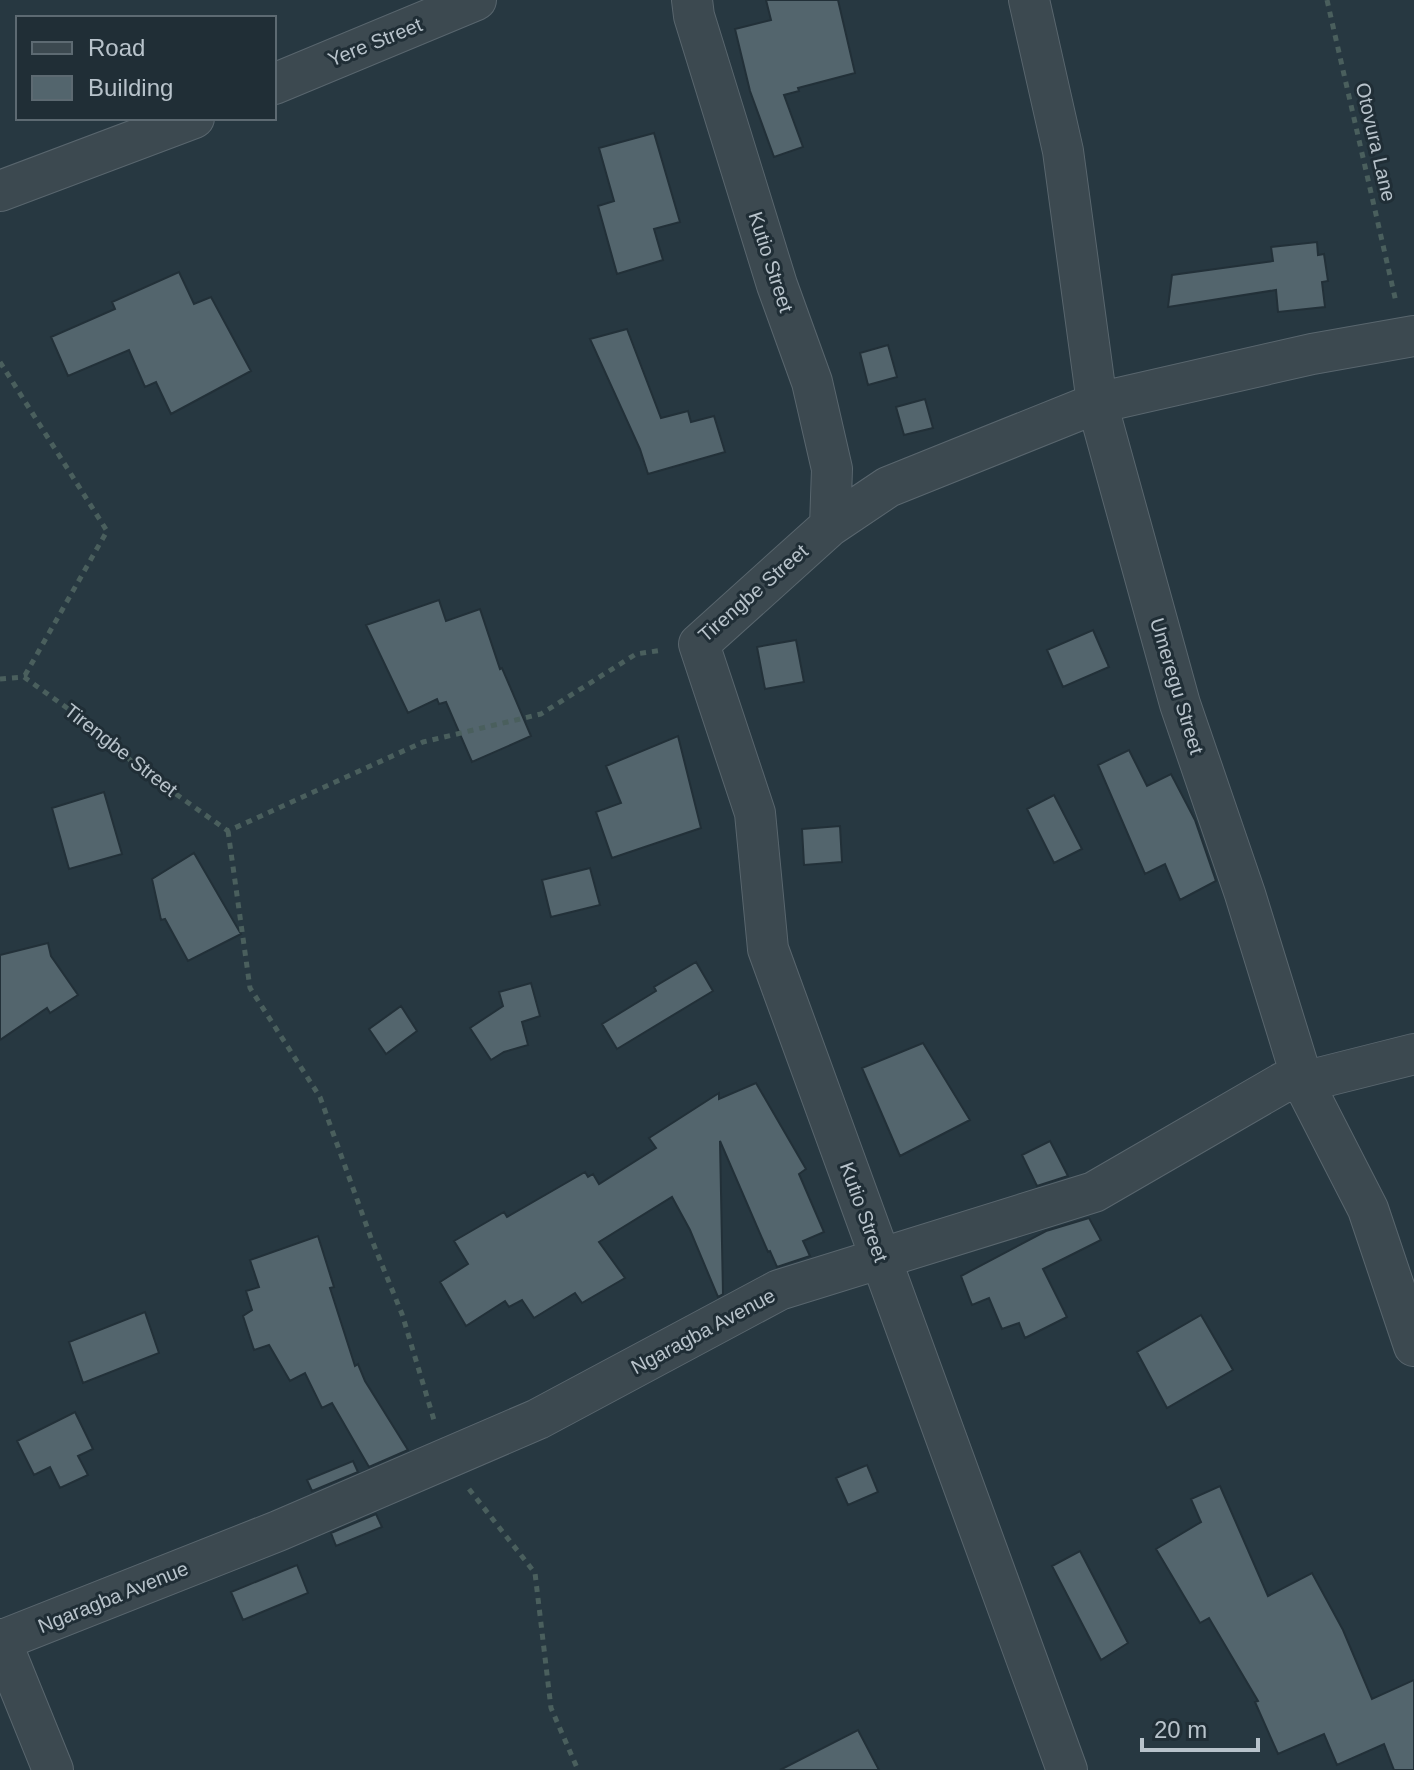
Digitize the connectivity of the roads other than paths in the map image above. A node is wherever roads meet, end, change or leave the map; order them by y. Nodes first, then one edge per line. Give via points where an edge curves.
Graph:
1 (476, 0) edge
2 (692, 0) edge
3 (1029, 0) edge
4 (276, 83) edge
5 (189, 120) edge
6 (0, 191) edge
7 (1409, 337) edge
8 (1097, 403) junction
9 (830, 526) junction
10 (699, 644) joint
11 (1414, 1054) edge
12 (1303, 1082) junction
13 (881, 1260) junction
14 (1414, 1346) edge
15 (0, 1641) edge
16 (53, 1770) edge
17 (1067, 1770) edge

1 - 4 street, Yere Street
2 - 9 street, Kutio Street via 777,285 812,382 832,469
3 - 8 street, Umeregu Street via 1063,151
5 - 6 street
7 - 8 street, Tirengbe Street
8 - 9 street, Tirengbe Street via 888,487
8 - 12 street, Umeregu Street via 1180,704
9 - 10 street, Tirengbe Street
10 - 13 street, Kutio Street via 755,813 768,949
11 - 12 street, Ngaragba Avenue
12 - 13 street, Ngaragba Avenue via 1284,1082 1094,1192
12 - 14 street, Umeregu Street via 1368,1209
13 - 15 street, Ngaragba Avenue via 779,1290 538,1419 278,1531
13 - 17 street, Kutio Street
15 - 16 street

